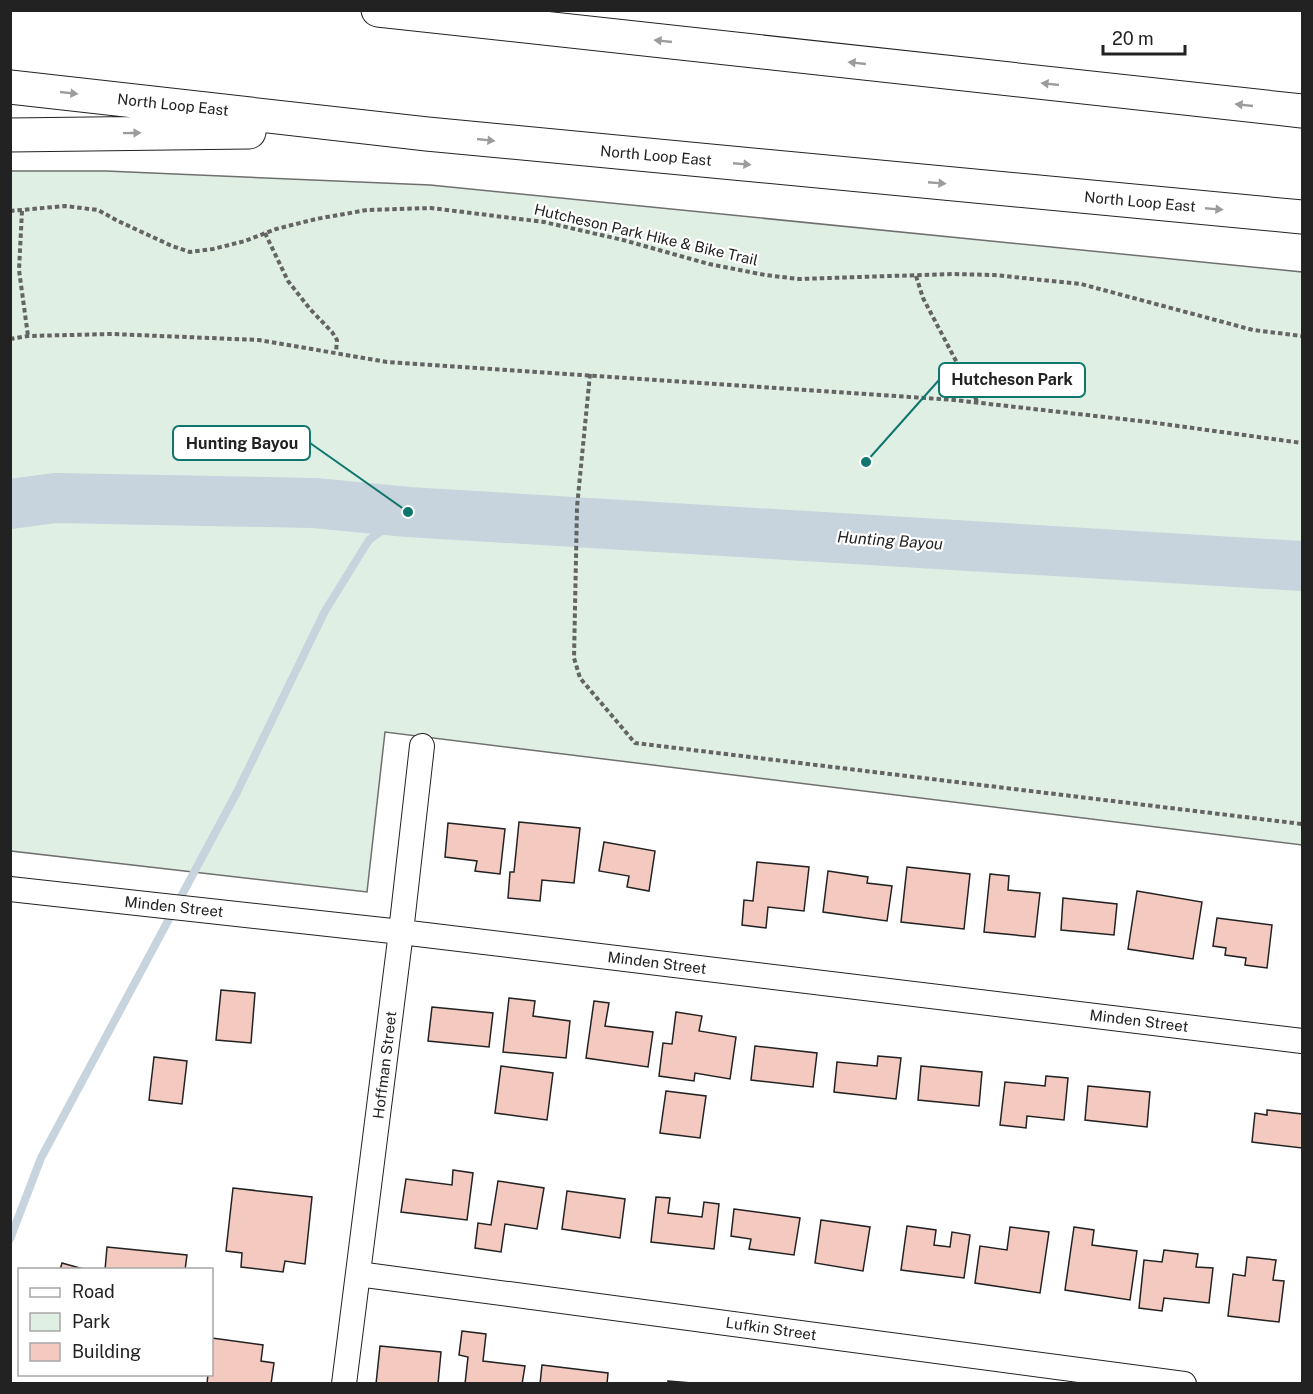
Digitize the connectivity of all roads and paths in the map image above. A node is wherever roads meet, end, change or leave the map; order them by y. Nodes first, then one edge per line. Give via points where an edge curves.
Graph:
1 (378, 10) edge
2 (499, 10) edge
3 (620, 37) junction
4 (10, 87) edge
5 (1302, 111) edge
6 (427, 134) junction
7 (10, 135) edge
8 (10, 211) edge
9 (22, 211) junction
10 (1302, 217) edge
11 (265, 234) junction
12 (916, 276) junction
13 (28, 336) junction
14 (1302, 336) edge
15 (10, 339) edge
16 (336, 352) junction
17 (590, 374) junction
18 (978, 403) junction
19 (1302, 443) edge
20 (422, 746) dead end
21 (1302, 824) edge
22 (10, 889) edge
23 (401, 932) junction
24 (1302, 1041) edge
25 (358, 1274) junction
26 (344, 1383) edge
27 (1184, 1383) edge

1 - 3 highway
2 - 3 highway
5 -> 3 highway
4 -> 6 highway, North Loop East
7 -> 6 highway
6 -> 10 highway, North Loop East
8 - 9 path, Hutcheson Park Hike & Bike Trail
9 - 11 path, Hutcheson Park Hike & Bike Trail via 66,206 98,210 190,252
9 - 13 path via 19,270
11 - 12 path, Hutcheson Park Hike & Bike Trail via 367,210 431,208 544,222 765,275 799,279
11 - 16 path via 288,281 337,340
12 - 14 path, Hutcheson Park Hike & Bike Trail via 994,274 1081,284 1253,330
12 - 18 path via 923,298
13 - 15 path
13 - 16 path via 112,334 259,340
16 - 17 path via 387,362
17 - 18 path
17 - 21 path via 577,507 574,658 580,678 635,743
18 - 19 path
20 - 23 street, Hoffman Street
22 - 23 street, Minden Street
23 - 24 street, Minden Street
23 - 25 street, Hoffman Street
25 - 26 street, Hoffman Street
25 - 27 street, Lufkin Street

